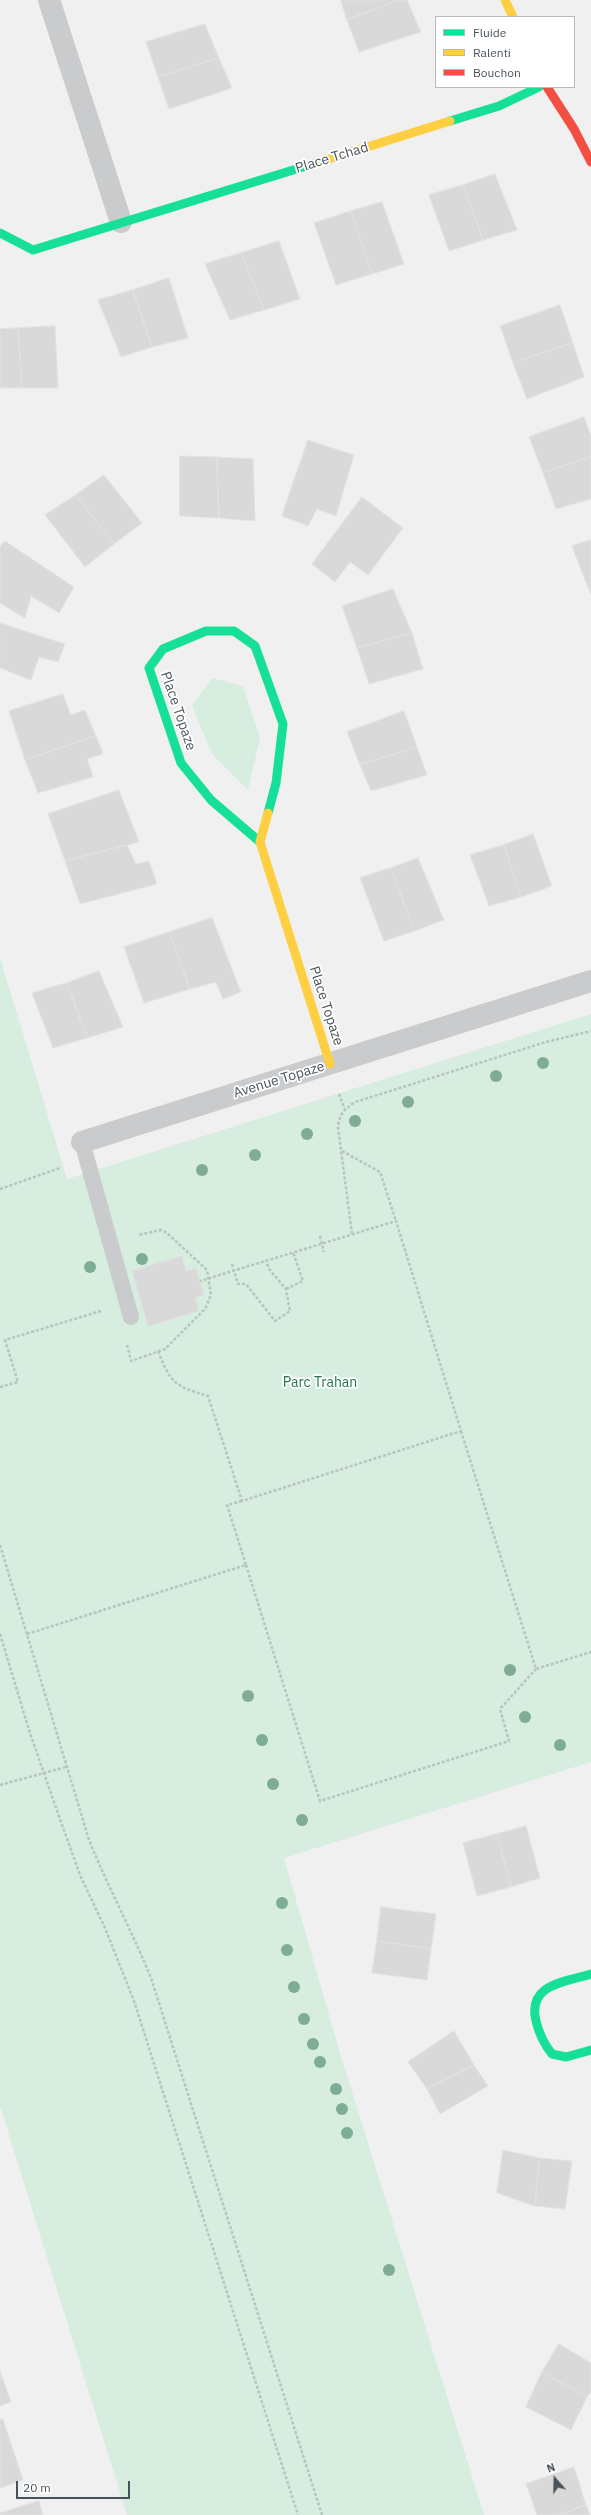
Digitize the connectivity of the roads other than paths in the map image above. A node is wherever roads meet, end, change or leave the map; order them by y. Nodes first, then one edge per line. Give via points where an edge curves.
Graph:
1 (49, 0) edge
2 (506, 0) edge
3 (513, 16) edge
4 (537, 88) edge
5 (548, 88) edge
6 (591, 162) edge
7 (121, 222) junction
8 (0, 232) edge
9 (260, 842) junction
10 (591, 981) edge
11 (330, 1064) junction
12 (82, 1142) joint
13 (132, 1317) dead end
14 (591, 1974) edge
15 (591, 2050) edge

1 - 7 street
2 - 3 street
4 - 7 street, Place Tchad via 492,109
5 - 6 street via 574,129
7 - 8 street, Place Tchad via 33,250 3,236
9 - 9 street, Place Topaze via 211,800 181,763 149,668 163,648 206,631 234,631 255,646 283,724 276,783
9 - 11 street, Place Topaze
10 - 11 street, Avenue Topaze
11 - 12 street, Avenue Topaze
12 - 13 lane
14 - 15 street via 545,1990 536,1997 534,2004 541,2037 551,2054 558,2058

